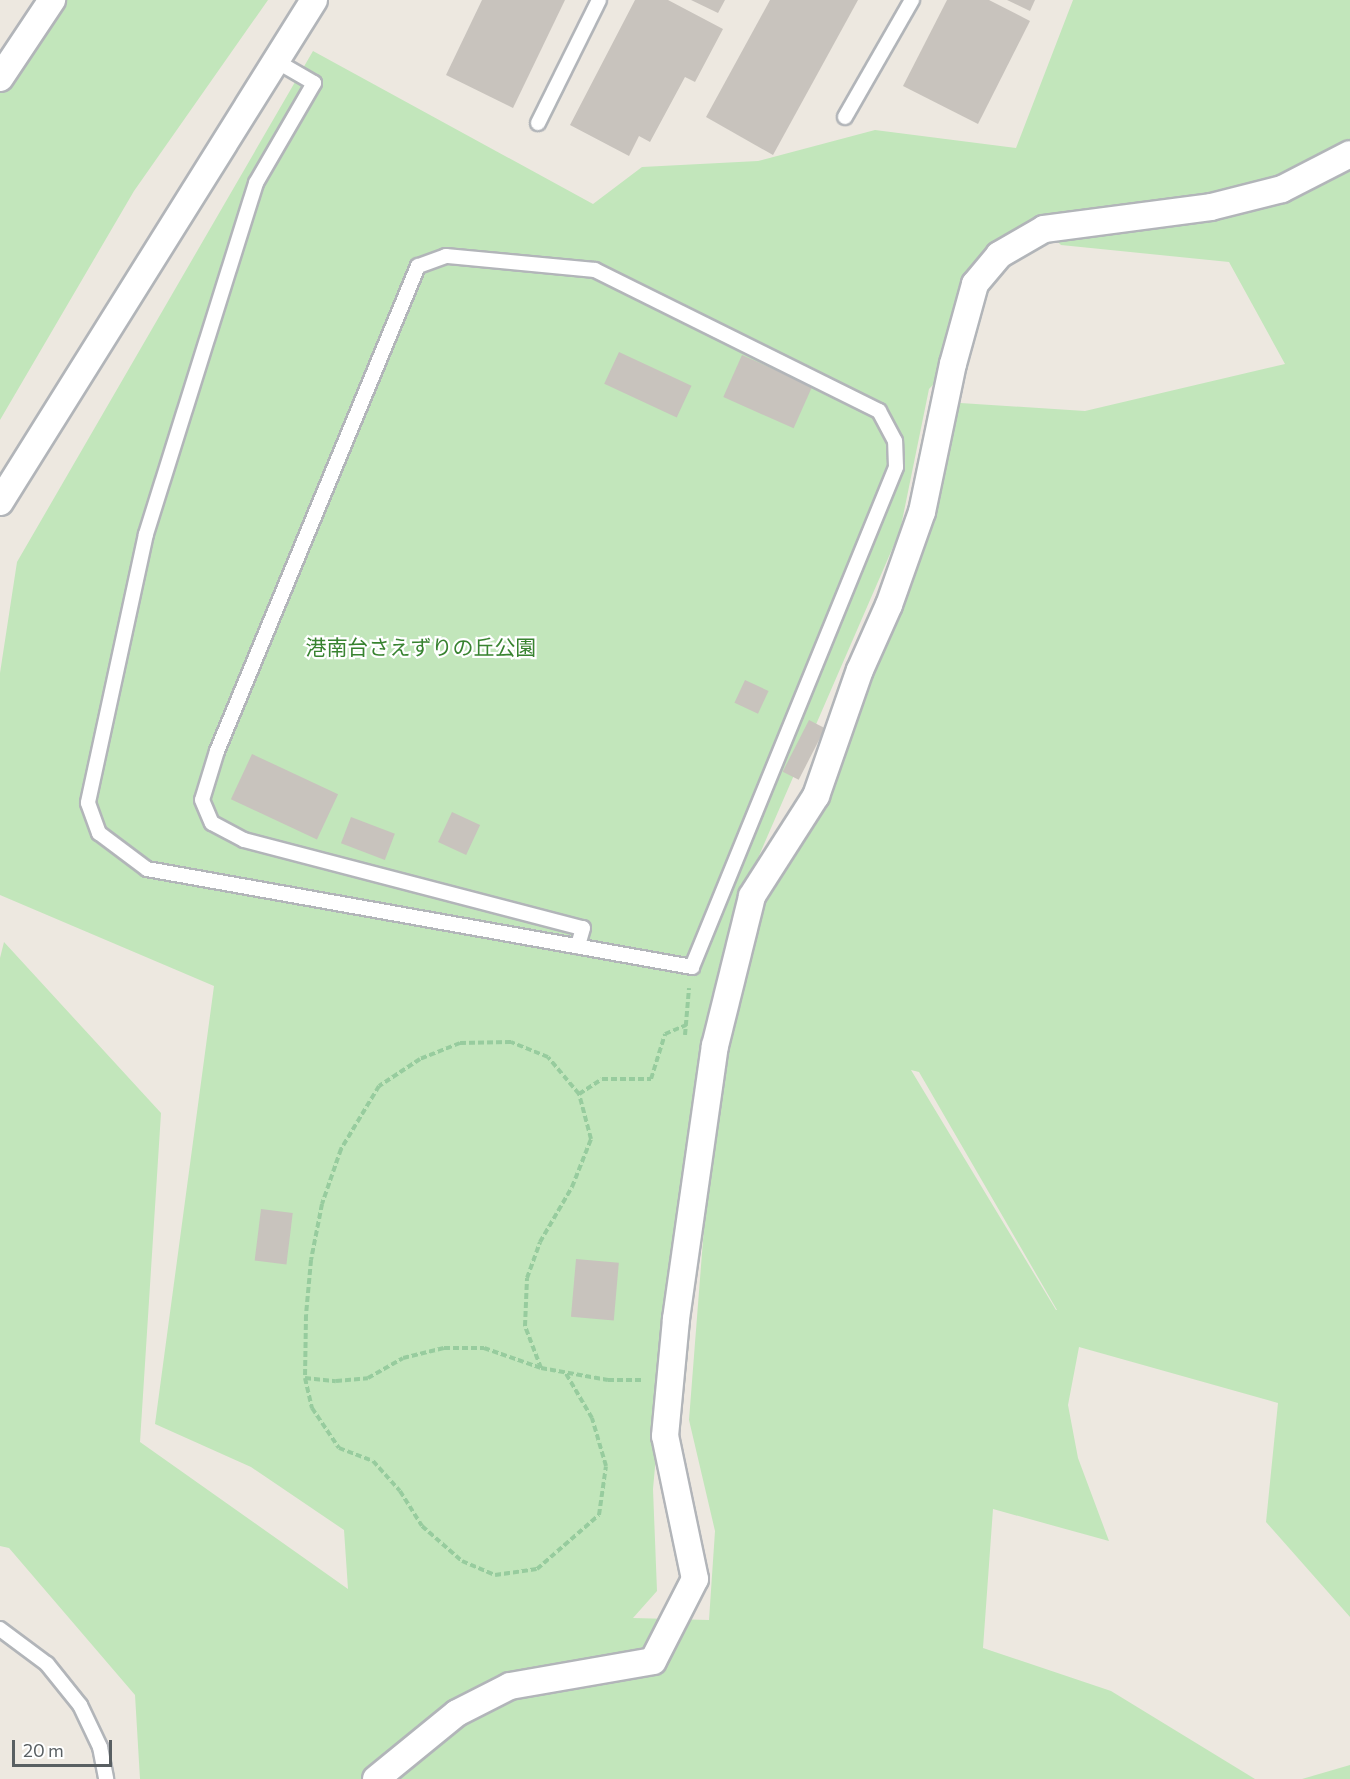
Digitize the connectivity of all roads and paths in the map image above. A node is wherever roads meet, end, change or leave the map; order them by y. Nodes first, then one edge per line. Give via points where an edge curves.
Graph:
1 (52, 0) edge
2 (314, 0) edge
3 (599, 0) edge
4 (912, 0) edge
5 (276, 62) junction
6 (0, 78) edge
7 (845, 117) dead end
8 (538, 123) dead end
9 (1350, 154) edge
10 (0, 502) edge
11 (578, 946) junction
12 (692, 967) junction
13 (686, 1025) junction
14 (684, 1037) dead end
15 (579, 1094) junction
16 (541, 1368) junction
17 (565, 1372) junction
18 (305, 1378) junction
19 (647, 1380) dead end
20 (0, 1629) edge
21 (106, 1779) edge
22 (376, 1779) edge

1 - 6 street
2 - 5 street
3 - 8 lane
4 - 7 lane
5 - 10 street
5 - 11 lane via 314,83 256,183 146,534 88,803 99,833 147,869
9 - 22 street via 1282,189 1211,207 1044,229 999,255 975,284 953,364 922,513 816,796 752,896 715,1046 676,1319 665,1436 695,1579 653,1661 510,1686 457,1713
11 - 12 lane
11 - 12 lane via 583,928 244,840 212,824 202,800 217,751 418,266 446,256 595,270 879,411 895,441 896,466
12 - 13 path
13 - 14 path
13 - 15 path via 665,1034 651,1079 602,1079
15 - 16 path via 591,1139 572,1187 540,1242 527,1278 525,1326
15 - 18 path via 548,1058 511,1042 460,1043 420,1059 379,1086 341,1149 322,1204 311,1260
16 - 17 path
16 - 18 path via 484,1348 444,1348 403,1358 368,1378
17 - 18 path via 592,1418 606,1466 599,1515 537,1569 495,1575 462,1561 422,1526 373,1461 339,1448 312,1408
17 - 19 path via 608,1380
20 - 21 lane via 47,1664 80,1706 100,1747

